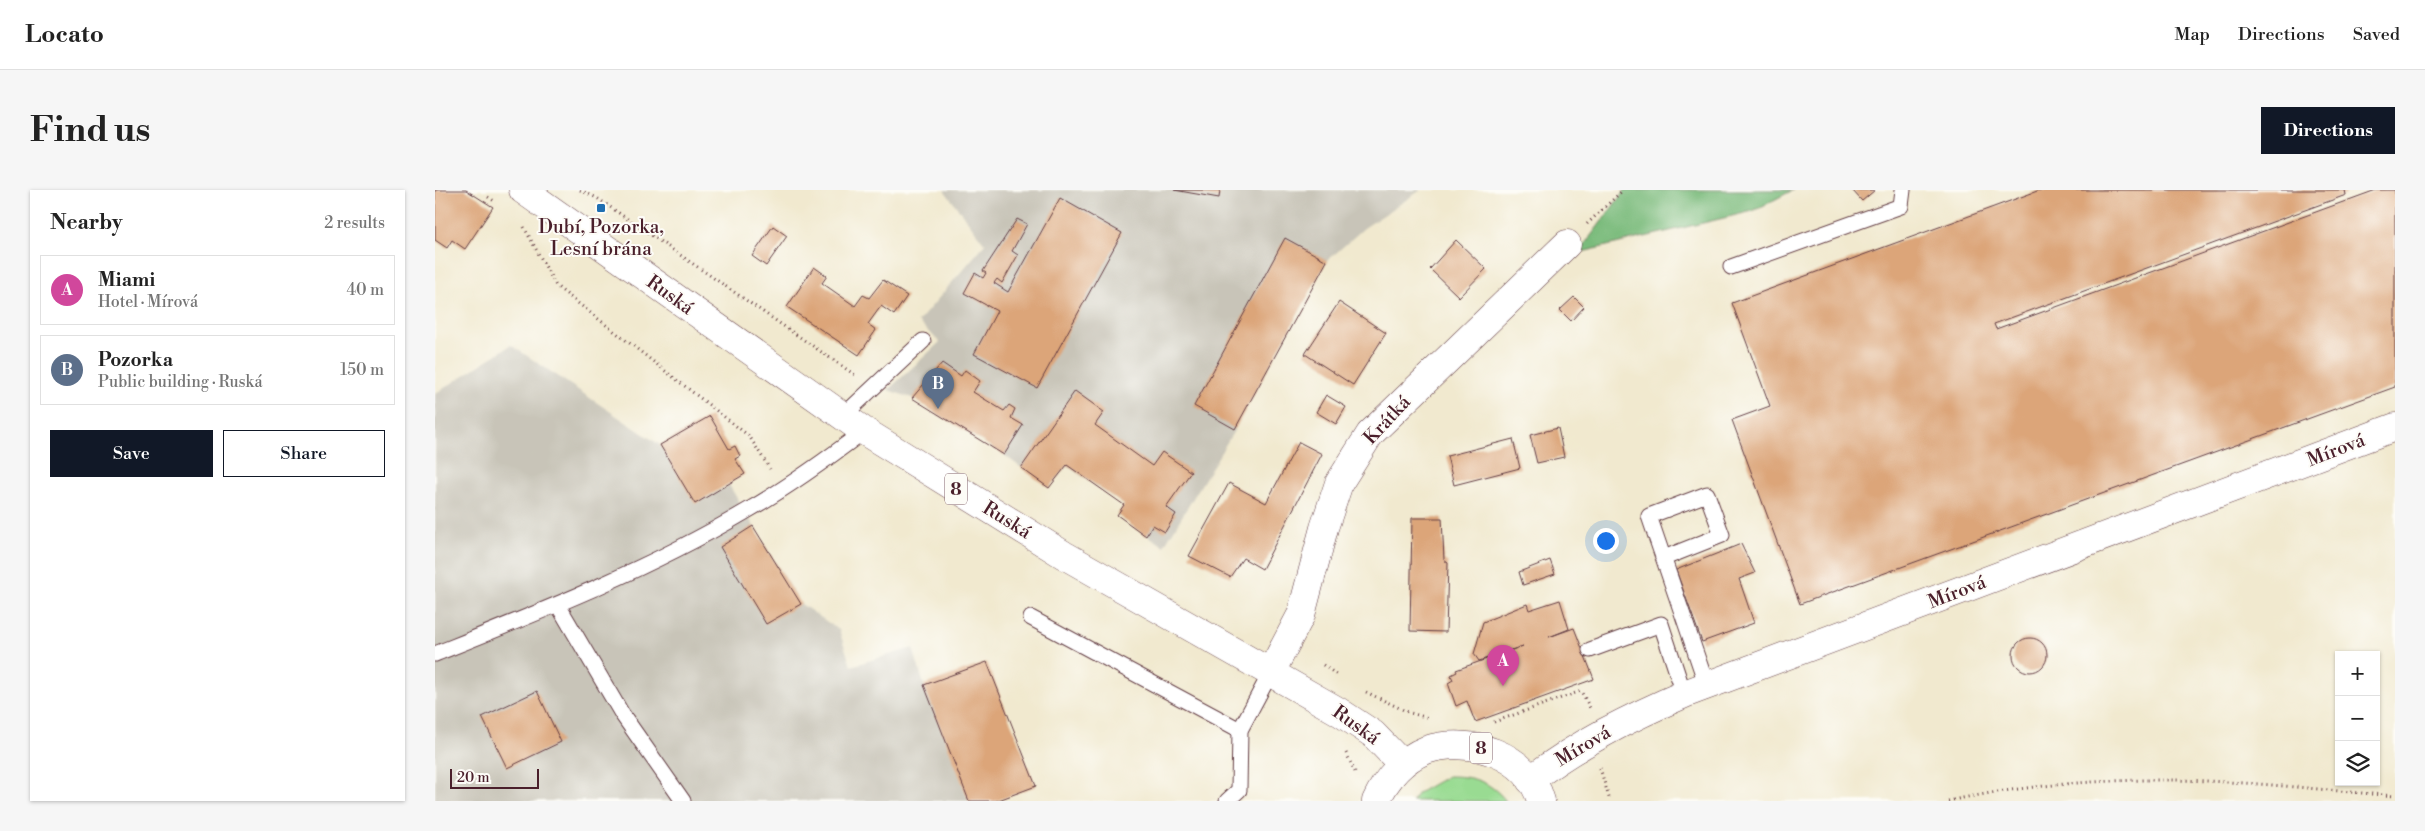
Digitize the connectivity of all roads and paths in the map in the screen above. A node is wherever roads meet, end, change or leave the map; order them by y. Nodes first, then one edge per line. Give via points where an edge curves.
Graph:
1 (580, 190) edge
2 (1623, 190) edge
3 (1903, 190) edge
4 (488, 197) dead end
5 (512, 198) edge
6 (523, 226) dead end
7 (1567, 244) joint
8 (1731, 267) dead end
9 (923, 341) dead end
10 (873, 388) junction
11 (853, 423) junction
12 (2395, 427) edge
13 (777, 464) dead end
14 (1664, 558) junction
15 (559, 605) junction
16 (1031, 618) dead end
17 (1591, 650) dead end
18 (435, 654) edge
19 (1323, 665) dead end
20 (1271, 672) junction
21 (1340, 676) dead end
22 (1696, 690) junction
23 (1363, 691) dead end
24 (1591, 710) dead end
25 (1433, 719) dead end
26 (1490, 723) dead end
27 (1240, 730) junction
28 (1403, 764) junction
29 (1535, 790) edge
30 (2395, 796) edge
31 (683, 801) edge
32 (1227, 801) edge
33 (1376, 801) edge
34 (1948, 801) edge

1 - 10 path via 597,198
2 - 7 path
3 - 8 lane via 1901,206
4 - 5 path
5 - 11 street, Ruská / 8
6 - 13 path via 556,286 749,436 769,470
7 - 20 street, Krátká via 1370,434 1339,483 1301,615
9 - 10 lane
10 - 11 lane
11 - 15 lane via 813,468 746,512
11 - 20 street, Ruská / 8 via 1064,555
12 - 22 street, Mírová
14 - 14 lane via 1649,516 1707,494 1722,535
14 - 22 lane
15 - 18 lane
15 - 31 lane via 622,714
16 - 27 lane
17 - 22 lane via 1661,624
19 - 21 path
20 - 27 lane
20 - 28 street, Ruská / 8 via 1373,734
22 - 29 street, Mírová via 1604,732 1561,756
23 - 25 path via 1410,713
24 - 26 path via 1581,691
27 - 32 lane via 1239,790
28 - 29 street, 8 via 1425,751 1451,745 1478,746 1503,756 1517,766
28 - 33 street, 8 via 1385,783
30 - 34 path via 2150,780 2076,782

